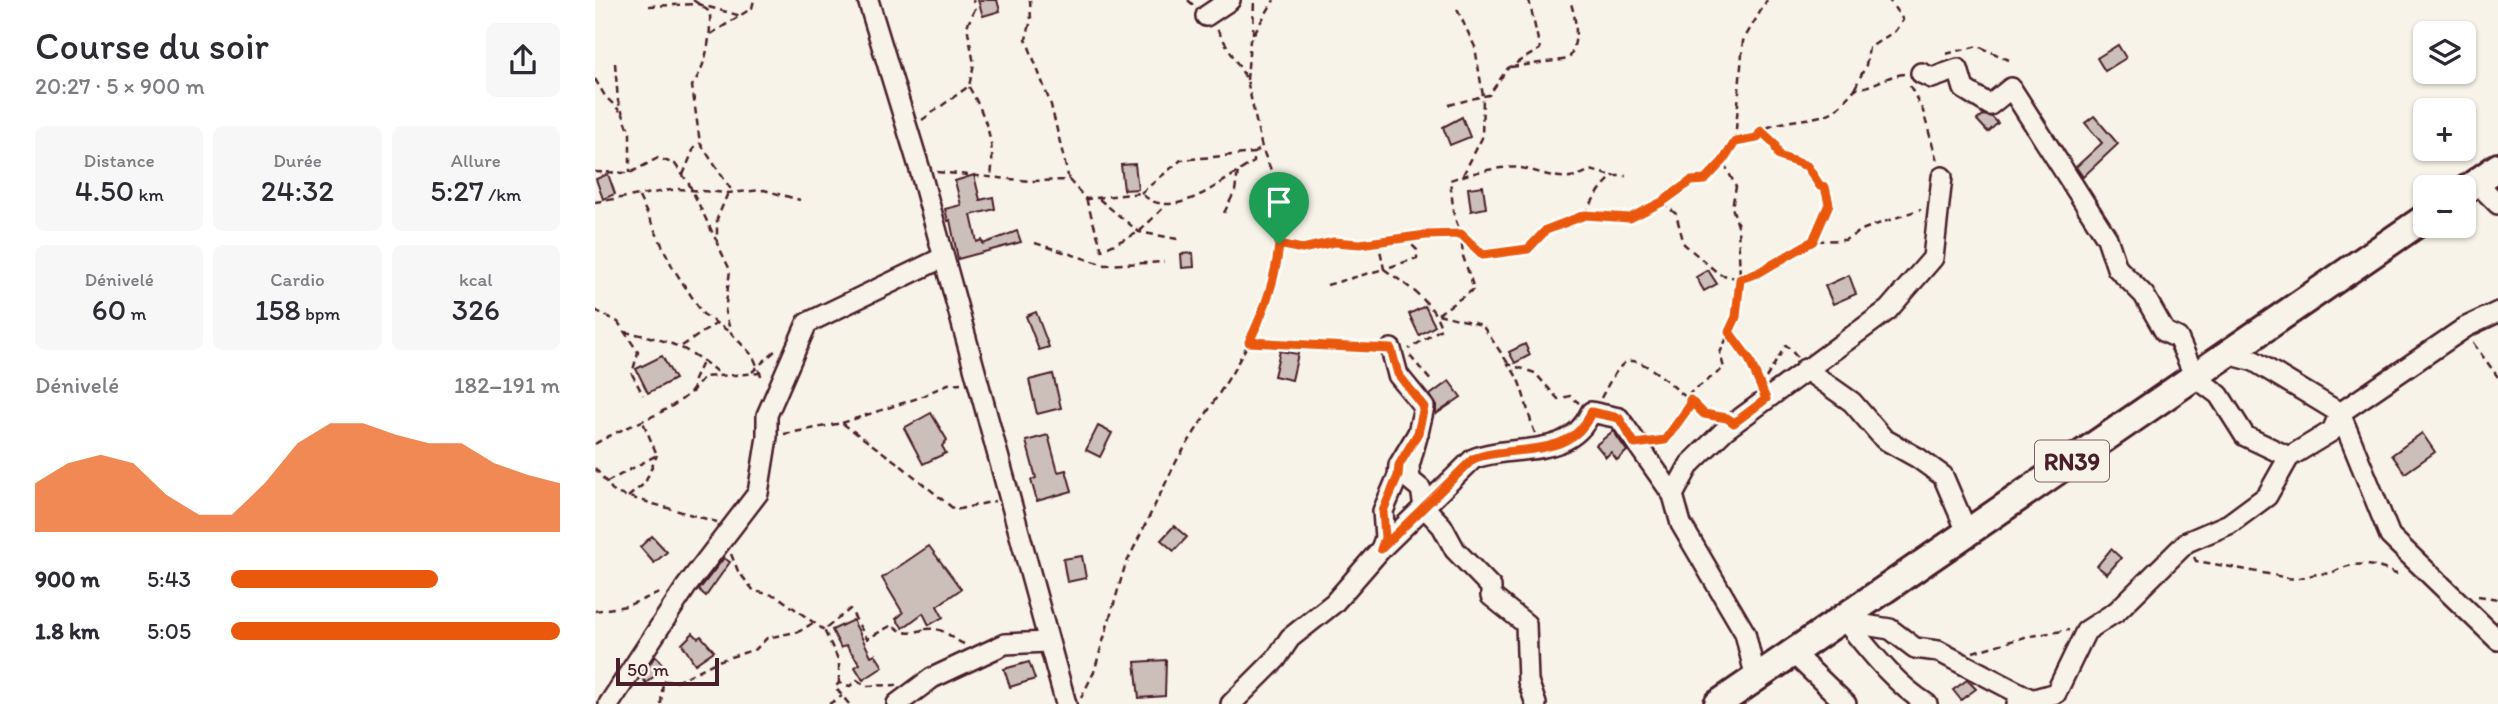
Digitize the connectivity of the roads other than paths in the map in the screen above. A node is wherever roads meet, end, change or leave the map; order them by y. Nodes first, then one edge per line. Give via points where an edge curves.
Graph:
1 (868, 0) edge
2 (1230, 0) edge
3 (1206, 16) road end
4 (1912, 74) road end
5 (2498, 167) edge
6 (2476, 183) edge
7 (1941, 185) road end
8 (2476, 191) edge
9 (2498, 204) edge
10 (2413, 226) edge
11 (942, 258) junction
12 (2498, 312) edge
13 (1391, 349) road end
14 (2228, 354) junction
15 (1804, 369) junction
16 (2195, 377) junction
17 (2340, 413) junction
18 (1418, 433) junction
19 (2289, 457) junction
20 (1674, 495) junction
21 (1423, 507) junction
22 (1968, 534) junction
23 (1381, 549) junction
24 (1838, 626) junction
25 (2498, 640) edge
26 (1048, 642) junction
27 (1793, 653) junction
28 (1756, 679) junction
29 (901, 702) edge
30 (2029, 702) edge
31 (609, 704) edge
32 (1066, 704) edge
33 (1231, 704) edge
34 (1536, 704) edge
35 (1718, 704) edge
36 (1846, 704) edge
37 (1927, 704) edge

1 - 11 street
2 - 3 street
4 - 16 street via 1932,78 1958,69 1964,89 1990,105 2011,88 2107,238 2117,268 2144,295 2165,332 2178,338
5 - 6 highway
7 - 15 street via 1933,258 1888,310
8 - 9 street
10 - 14 highway, RN39
11 - 26 street
11 - 31 street via 807,323 770,407 758,493 686,587
12 - 17 street via 2462,330
13 - 18 street via 1398,374 1424,407
14 - 16 highway, RN39
14 - 17 street via 2253,361
15 - 20 street via 1690,464
15 - 22 street via 1851,402 1884,439 1943,476
16 - 19 street via 2219,395 2245,436
16 - 22 highway, RN39
17 - 19 street via 2332,431
17 - 25 street via 2390,536
18 - 21 street via 1409,466 1410,480 1421,489
18 - 23 street via 1399,465 1383,511
19 - 30 street via 2267,496 2229,524 2187,542 2117,611 2086,631 2056,693
20 - 21 street via 1619,418 1591,412 1582,427 1542,449 1473,459
20 - 28 street via 1681,524 1745,633
21 - 23 street
21 - 34 street via 1491,587 1492,596 1525,624 1528,681
22 - 24 highway, RN39
23 - 33 street via 1333,603 1290,638 1276,659
24 - 27 highway, RN39
24 - 30 street via 1890,629 1916,648 1953,658
24 - 37 street via 1909,693
26 - 29 street via 1005,645 980,655 932,678
26 - 32 street
27 - 28 highway, RN39
27 - 36 street
28 - 35 highway, RN39

